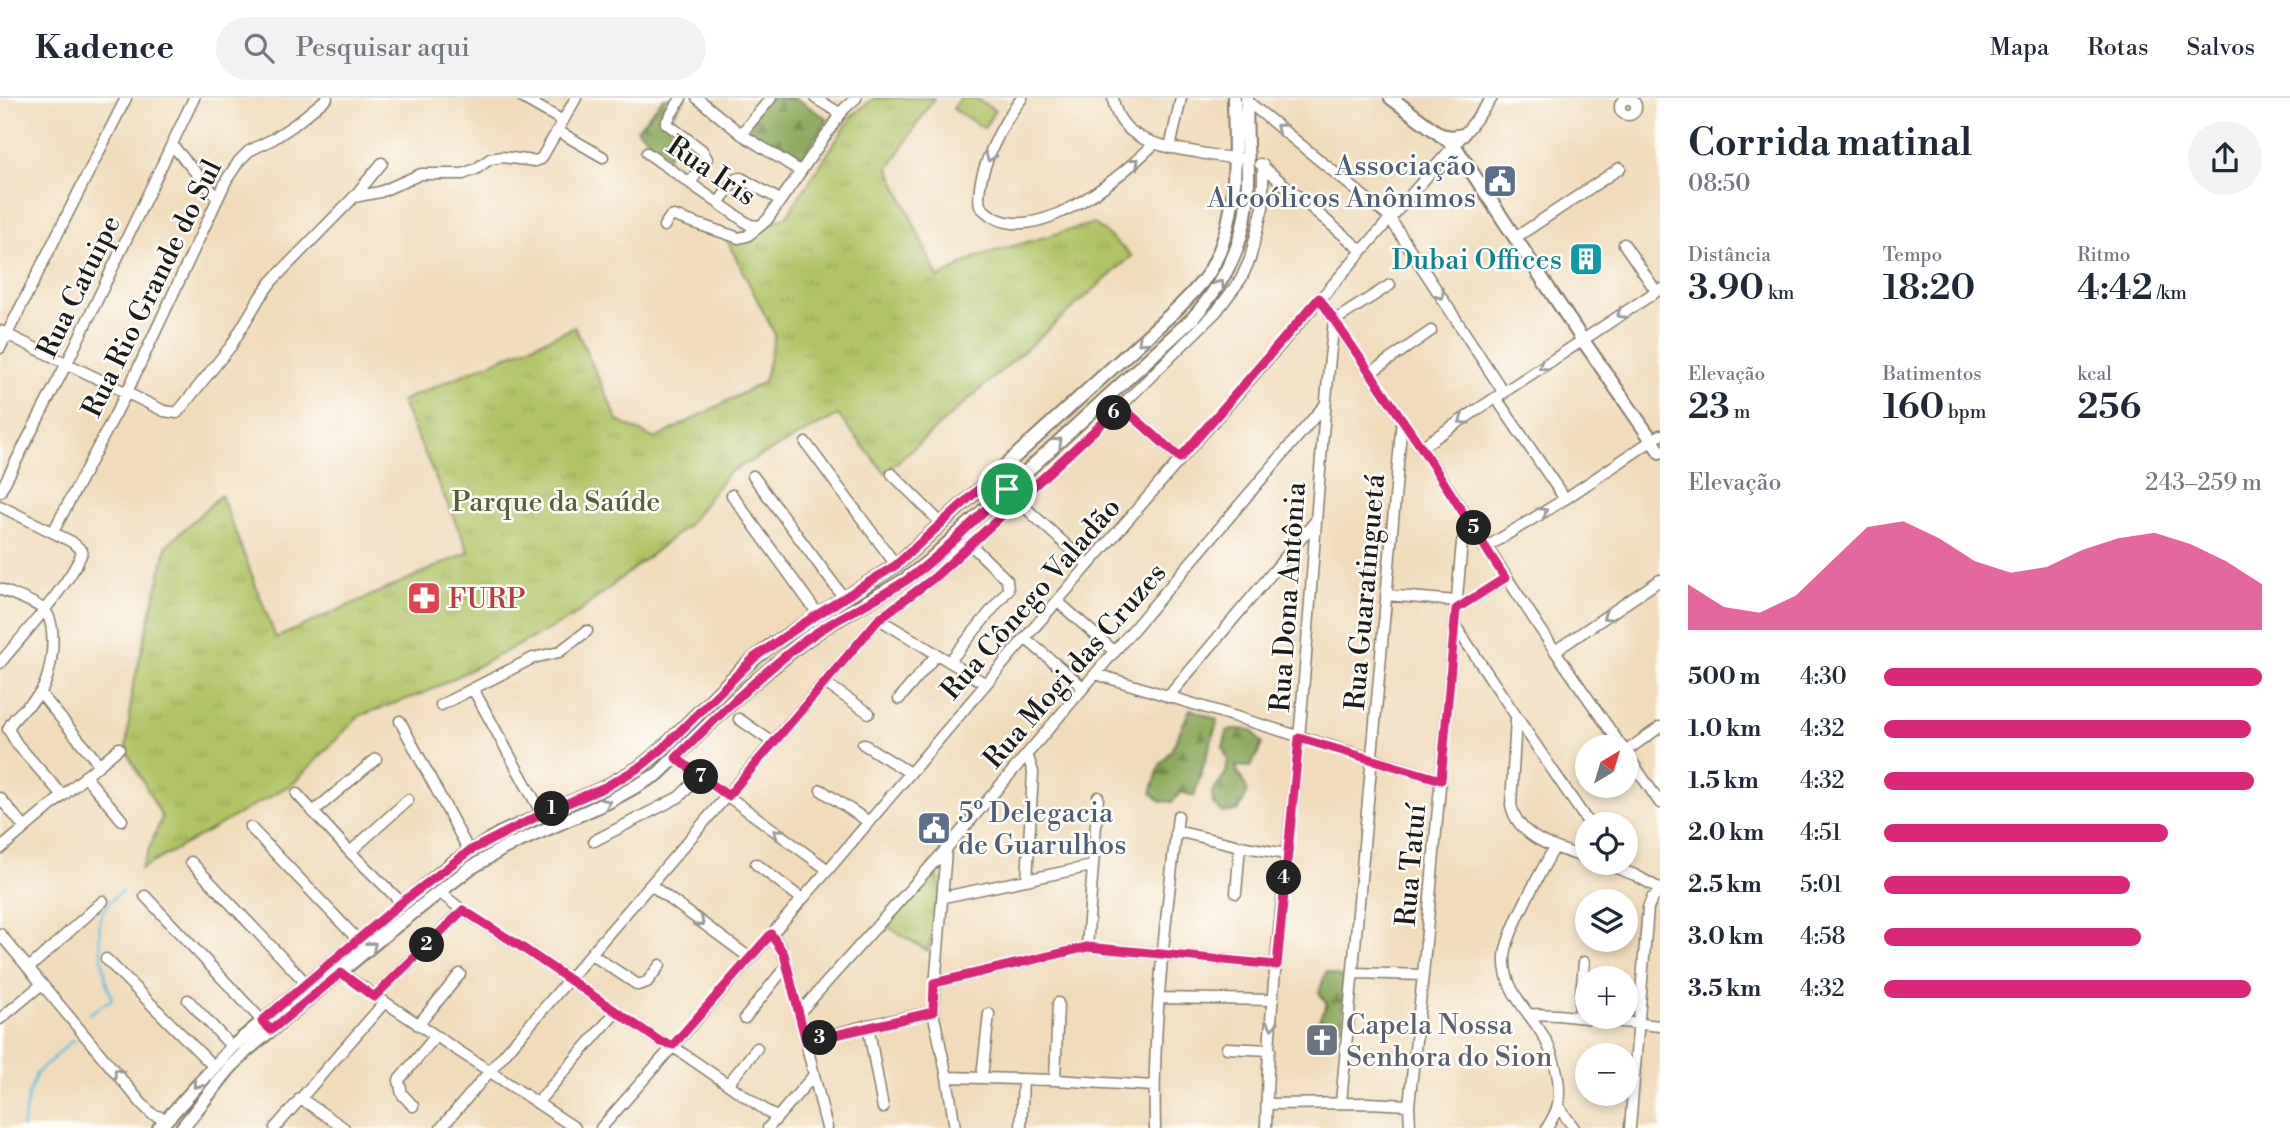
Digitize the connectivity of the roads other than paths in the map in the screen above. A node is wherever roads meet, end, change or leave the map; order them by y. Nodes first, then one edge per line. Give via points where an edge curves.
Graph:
1 (127, 98) edge
2 (194, 98) edge
3 (327, 98) edge
4 (523, 98) edge
5 (576, 98) edge
6 (681, 98) edge
7 (697, 98) edge
8 (771, 98) edge
9 (815, 98) edge
10 (856, 98) edge
11 (1022, 98) edge
12 (1113, 98) edge
13 (1181, 98) edge
14 (1391, 98) edge
15 (1406, 98) edge
16 (1492, 98) edge
17 (1243, 99) edge
18 (841, 114) junction
19 (1417, 118) junction
20 (560, 126) junction
21 (741, 134) junction
22 (1458, 140) junction
23 (172, 145) junction
24 (1153, 145) junction
25 (1170, 148) junction
26 (647, 153) dead end
27 (603, 157) dead end
28 (1241, 158) junction
29 (382, 163) dead end
30 (1262, 165) junction
31 (1620, 168) dead end
32 (800, 171) junction
33 (1274, 175) junction
34 (690, 183) junction
35 (1263, 184) junction
36 (217, 197) junction
37 (354, 197) junction
38 (780, 200) junction
39 (718, 203) junction
40 (1390, 217) junction
41 (664, 226) dead end
42 (760, 226) junction
43 (1515, 238) junction
44 (1624, 244) dead end
45 (1361, 250) junction
46 (1390, 285) dead end
47 (1658, 290) edge
48 (1319, 298) junction
49 (1334, 321) junction
50 (1431, 331) dead end
51 (3, 332) edge
52 (1582, 339) junction
53 (0, 348) edge
54 (67, 363) junction
55 (1370, 373) junction
56 (127, 392) junction
57 (1500, 395) junction
58 (1121, 406) junction
59 (1324, 407) junction
60 (1402, 419) junction
61 (1656, 438) edge
62 (806, 443) dead end
63 (1421, 447) junction
64 (1660, 452) edge
65 (1180, 458) junction
66 (892, 474) dead end
67 (995, 474) junction
68 (753, 476) dead end
69 (1008, 489) junction
70 (0, 492) edge
71 (732, 495) dead end
72 (1565, 499) junction
73 (1017, 500) junction
74 (0, 506) edge
75 (1314, 523) junction
76 (942, 524) junction
77 (1471, 524) junction
78 (53, 532) junction
79 (970, 544) junction
80 (1485, 548) junction
81 (896, 565) junction
82 (1088, 565) junction
83 (1505, 578) junction
84 (1660, 580) edge
85 (0, 589) edge
86 (1386, 595) junction
87 (844, 598) junction
88 (1056, 601) junction
89 (1456, 605) junction
90 (44, 609) junction
91 (818, 614) junction
92 (879, 619) junction
93 (1454, 624) junction
94 (587, 631) dead end
95 (1025, 638) junction
96 (1555, 651) junction
97 (1115, 652) junction
98 (937, 654) junction
99 (949, 662) junction
100 (0, 663) edge
101 (1096, 674) junction
102 (825, 683) junction
103 (986, 684) junction
104 (1083, 687) junction
105 (474, 689) junction
106 (40, 693) junction
107 (1168, 697) junction
108 (900, 699) dead end
109 (441, 705) dead end
110 (869, 713) dead end
111 (739, 719) dead end
112 (1517, 719) junction
113 (400, 720) dead end
114 (1660, 727) edge
115 (1614, 735) edge
116 (1299, 738) junction
117 (1638, 741) edge
118 (772, 742) junction
119 (863, 744) dead end
120 (119, 748) dead end
121 (1027, 754) junction
122 (676, 758) junction
123 (376, 759) dead end
124 (1373, 760) junction
125 (99, 764) junction
126 (1638, 769) edge
127 (911, 773) junction
128 (85, 776) junction
129 (700, 776) junction
130 (1441, 780) junction
131 (821, 790) dead end
132 (297, 794) dead end
133 (62, 795) junction
134 (728, 796) junction
135 (1098, 797) dead end
136 (0, 798) edge
137 (408, 800) dead end
138 (1659, 800) edge
139 (313, 812) junction
140 (1580, 812) edge
141 (542, 814) junction
142 (1178, 816) dead end
143 (122, 820) dead end
144 (869, 822) junction
145 (250, 827) dead end
146 (24, 828) junction
147 (1176, 831) junction
148 (594, 841) dead end
149 (1240, 846) junction
150 (1553, 848) junction
151 (0, 849) edge
152 (946, 849) junction
153 (469, 851) junction
154 (350, 852) junction
155 (1286, 854) junction
156 (1575, 854) edge
157 (191, 862) dead end
158 (756, 864) dead end
159 (1092, 866) junction
160 (828, 870) junction
161 (1634, 875) edge
162 (1027, 880) junction
163 (651, 885) junction
164 (1660, 890) edge
165 (439, 892) junction
166 (1236, 893) dead end
167 (145, 896) dead end
168 (944, 897) junction
169 (802, 899) junction
170 (103, 901) dead end
171 (401, 903) junction
172 (463, 910) junction
173 (784, 920) junction
174 (0, 934) edge
175 (771, 934) junction
176 (358, 940) junction
177 (1087, 947) junction
178 (1164, 953) junction
179 (591, 954) junction
180 (784, 954) junction
181 (750, 958) junction
182 (106, 959) dead end
183 (1584, 962) dead end
184 (660, 965) dead end
185 (787, 965) junction
186 (1277, 965) junction
187 (1584, 966) edge
188 (29, 968) junction
189 (341, 973) junction
190 (1354, 973) junction
191 (460, 974) dead end
192 (1423, 975) junction
193 (570, 981) junction
194 (306, 983) junction
195 (934, 983) junction
196 (42, 984) junction
197 (374, 997) junction
198 (1159, 998) junction
199 (188, 1000) dead end
200 (1273, 1000) junction
201 (384, 1003) junction
202 (1058, 1003) dead end
203 (616, 1012) junction
204 (933, 1012) junction
205 (799, 1013) junction
206 (989, 1014) dead end
207 (1528, 1014) junction
208 (1575, 1017) edge
209 (745, 1018) dead end
210 (0, 1019) edge
211 (1640, 1023) junction
212 (266, 1025) junction
213 (418, 1025) junction
214 (868, 1025) junction
215 (1660, 1026) edge
216 (435, 1037) junction
217 (806, 1042) junction
218 (673, 1045) junction
219 (232, 1046) junction
220 (757, 1048) dead end
221 (1227, 1048) dead end
222 (1270, 1050) junction
223 (213, 1066) junction
224 (489, 1072) junction
225 (814, 1075) junction
226 (947, 1077) junction
227 (982, 1077) junction
228 (1023, 1079) junction
229 (1055, 1080) junction
230 (728, 1084) junction
231 (1153, 1086) junction
232 (300, 1098) junction
233 (537, 1103) junction
234 (1341, 1103) junction
235 (1267, 1104) junction
236 (1409, 1105) junction
237 (413, 1106) dead end
238 (1558, 1106) junction
239 (883, 1108) dead end
240 (777, 1118) junction
241 (162, 1124) edge
242 (182, 1128) edge
243 (275, 1128) edge
244 (344, 1128) edge
245 (441, 1128) edge
246 (575, 1128) edge
247 (601, 1128) edge
248 (768, 1128) edge
249 (827, 1128) edge
250 (955, 1128) edge
251 (1021, 1128) edge
252 (1155, 1128) edge
253 (1266, 1128) edge
254 (1410, 1128) edge
255 (1547, 1128) edge
256 (1574, 1128) edge
257 (1630, 1128) edge

1 - 51 street
2 - 23 street, Rua Catuipe
3 - 36 street, Rua Rio Grande do Sul via 294,125 249,151
4 - 20 street
5 - 20 street
6 - 34 street via 666,123 707,159
7 - 21 street
8 - 21 street
9 - 18 street
10 - 18 street, Rua Iris
11 -> 24 street via 999,133 980,190 980,206 996,219 1028,222 1071,207 1116,178
12 - 24 street via 1120,120
13 - 25 street
14 - 19 main road
15 - 19 street
16 - 22 street, Rua Cônego Valadão
17 - 28 main road
40 -> 17 street
18 - 32 street, Rua Iris
19 - 22 main road via 1440,135
20 - 27 street
20 - 37 street via 546,153 535,162 502,156 463,174 422,174 380,192
21 - 32 street
22 - 40 street, Rua Cônego Valadão
22 - 43 main road
23 - 36 street
23 - 54 street, Rua Catuipe
24 - 25 street
25 - 28 street
26 - 34 street, Rua Iris
28 - 30 street
28 -> 67 main road via 1225,240 1202,282
69 -> 28 main road via 1212,297 1240,242 1248,190
29 - 37 street
30 - 33 street
30 - 35 street
31 - 43 street
32 - 38 street, Rua Iris
33 - 35 street
33 - 45 street
34 - 39 street, Rua Iris
35 - 58 street via 1259,229 1241,279 1205,324
36 - 56 street, Rua Rio Grande do Sul
37 - 56 street via 272,281 231,346 181,410 169,414
38 - 39 street via 741,178
38 - 42 street, Rua Iris
39 - 42 street, Rua Iris via 750,225
40 - 45 street, Rua Cônego Valadão
40 -> 57 street
41 - 42 street via 674,216 739,238
43 - 52 main road
44 - 47 street
45 - 48 street, Rua Cônego Valadão
46 - 49 street
47 -> 52 street
48 - 49 street
48 - 65 street, Rua Cônego Valadão
49 - 55 street
49 - 59 street, Rua Dona Antônia
50 - 55 street
51 - 53 street
51 - 54 street
52 -> 57 street
52 - 61 main road
54 - 56 street
54 - 70 street, Rua Catuipe
55 - 60 street
56 - 78 street, Rua Rio Grande do Sul
57 -> 63 street
57 - 72 street
58 - 65 street
58 - 73 street
59 - 75 street, Rua Dona Antônia
59 - 97 street, Rua Mogi das Cruzes
60 - 63 street
60 - 86 street, Rua Guaratinguetá
61 - 64 main road
61 - 72 street
62 - 81 street
63 - 77 street
65 - 82 street, Rua Cônego Valadão
66 - 76 street
67 - 69 main road
67 - 76 main road
68 - 87 street
69 - 122 main road via 913,575 782,659
71 - 91 street
80 -> 72 street
73 - 79 street
73 - 82 street
74 - 78 street
75 - 107 street
75 - 116 street, Rua Dona Antônia
76 - 81 main road
77 - 80 street
77 - 89 street, Rua Tatuí via 1462,542
78 - 90 street via 80,547 81,556
79 - 92 street
79 - 99 street via 1007,580 1007,592
80 - 83 street
81 - 87 main road
82 - 88 street, Rua Cônego Valadão
83 - 89 street
83 - 96 street
84 -> 96 street
85 - 90 street
86 - 89 street
86 - 124 street, Rua Guaratinguetá
87 - 91 main road
88 - 95 street, Rua Cônego Valadão
88 - 97 street
89 - 93 street, Rua Tatuí
90 - 100 street
90 - 106 street via 50,619 52,650
91 - 141 main road via 755,657 640,767
92 - 98 street
92 - 102 street
93 - 112 street
93 - 130 street, Rua Tatuí
94 - 105 street via 559,652 533,658
95 - 103 street, Rua Cônego Valadão
95 - 104 street
96 - 115 street
97 - 101 street, Rua Mogi das Cruzes
98 - 99 street
98 - 108 street
99 - 103 street
101 - 104 street, Rua Mogi das Cruzes
101 - 107 street
102 - 110 street
102 - 118 street
103 - 127 street, Rua Cônego Valadão
104 - 121 street, Rua Mogi das Cruzes
105 - 109 street
105 - 141 street
106 - 125 street
106 - 133 street via 12,719 8,729
107 - 116 street
111 - 118 street
112 - 140 street
112 - 150 street via 1513,815 1520,826
113 - 153 street
114 - 117 street
116 - 124 street
116 - 155 street, Rua Dona Antônia
118 - 134 street
119 - 127 street
120 - 125 street
121 - 152 street, Rua Mogi das Cruzes
121 - 162 street via 1033,772
122 - 129 street
165 -> 122 main road via 494,854 633,789
123 - 139 street
124 - 130 street
124 - 190 street, Rua Guaratinguetá
125 - 128 street
126 - 138 street
127 - 144 street, Rua Cônego Valadão
128 - 133 street
128 - 143 street
129 - 134 street
129 - 148 street via 679,797
130 - 192 street, Rua Tatuí
131 - 144 street
132 - 139 street
133 - 146 street
160 -> 134 street
134 - 163 street
135 - 159 street
136 - 146 street
137 - 154 street
139 - 154 street
141 - 153 main road
142 - 147 street
144 - 160 street, Rua Cônego Valadão
145 - 176 street
146 - 151 street
147 - 149 street
147 - 178 street
149 - 155 street
149 - 166 street
150 - 156 street
150 - 207 street via 1505,956 1511,990
152 - 168 street
152 - 205 street, Rua Mogi das Cruzes
153 - 171 main road
154 - 171 street
155 - 186 street, Rua Dona Antônia
157 - 194 street
158 - 169 street
159 - 162 street
159 - 177 street
160 - 169 street, Rua Cônego Valadão
161 - 164 street
162 - 168 street
163 - 179 street
163 -> 181 street
164 - 211 street via 1648,908
165 - 172 street
189 -> 165 main road
167 - 212 street
168 - 195 street
169 - 173 street, Rua Cônego Valadão
170 - 188 street
171 - 176 main road
172 - 193 street
172 - 197 street
173 - 175 street, Rua Cônego Valadão
173 - 180 street
174 - 188 street
175 - 180 street
175 - 181 street, Rua Cônego Valadão
176 - 194 main road
177 - 178 street
177 - 195 street
178 - 186 street
178 - 198 street
179 - 184 street via 638,985 647,982
179 - 193 street
180 - 185 street
181 - 218 street, Rua Cônego Valadão
182 - 223 street
183 - 187 street
185 - 205 street
185 - 209 street
186 - 200 street, Rua Dona Antônia
188 - 196 street
189 - 197 street
189 - 212 main road
190 - 192 street
190 - 234 street, Rua Guaratinguetá
191 - 213 street
192 - 236 street, Rua Tatuí
193 - 203 street
193 - 224 street
194 - 212 main road
195 - 204 street
196 - 210 street
241 -> 196 street
197 - 201 street
198 - 200 street
198 - 231 street
199 - 219 street
200 -> 222 street, Rua Dona Antônia
201 - 213 street
201 - 232 street
202 - 229 street
203 - 218 street
203 - 233 street
204 - 214 street
204 - 226 street
205 - 217 street
206 - 227 street
207 - 208 street
207 - 238 street via 1548,1043 1558,1082
211 - 215 street
211 - 257 street
212 - 219 main road
212 - 242 main road
213 - 216 street
214 - 217 street
214 - 239 street
216 - 224 street
216 - 237 street via 399,1080 402,1094
217 - 225 street
218 - 230 street
218 - 247 street, Rua Cônego Valadão
219 - 223 main road
220 - 230 street
221 - 222 street
222 - 235 street, Rua Dona Antônia
223 -> 241 main road
224 - 233 street
224 - 245 street
225 - 240 street
225 - 249 street
226 - 227 street
226 - 250 street
227 - 228 street
228 - 229 street
228 - 251 street
229 - 231 street
230 - 240 street
231 - 252 street
232 - 243 street
232 - 244 street
233 - 246 street
234 - 235 street
234 - 236 street
235 - 253 street, Rua Dona Antônia
236 - 254 street, Rua Tatuí
238 - 255 street
238 - 256 street
240 - 248 street

